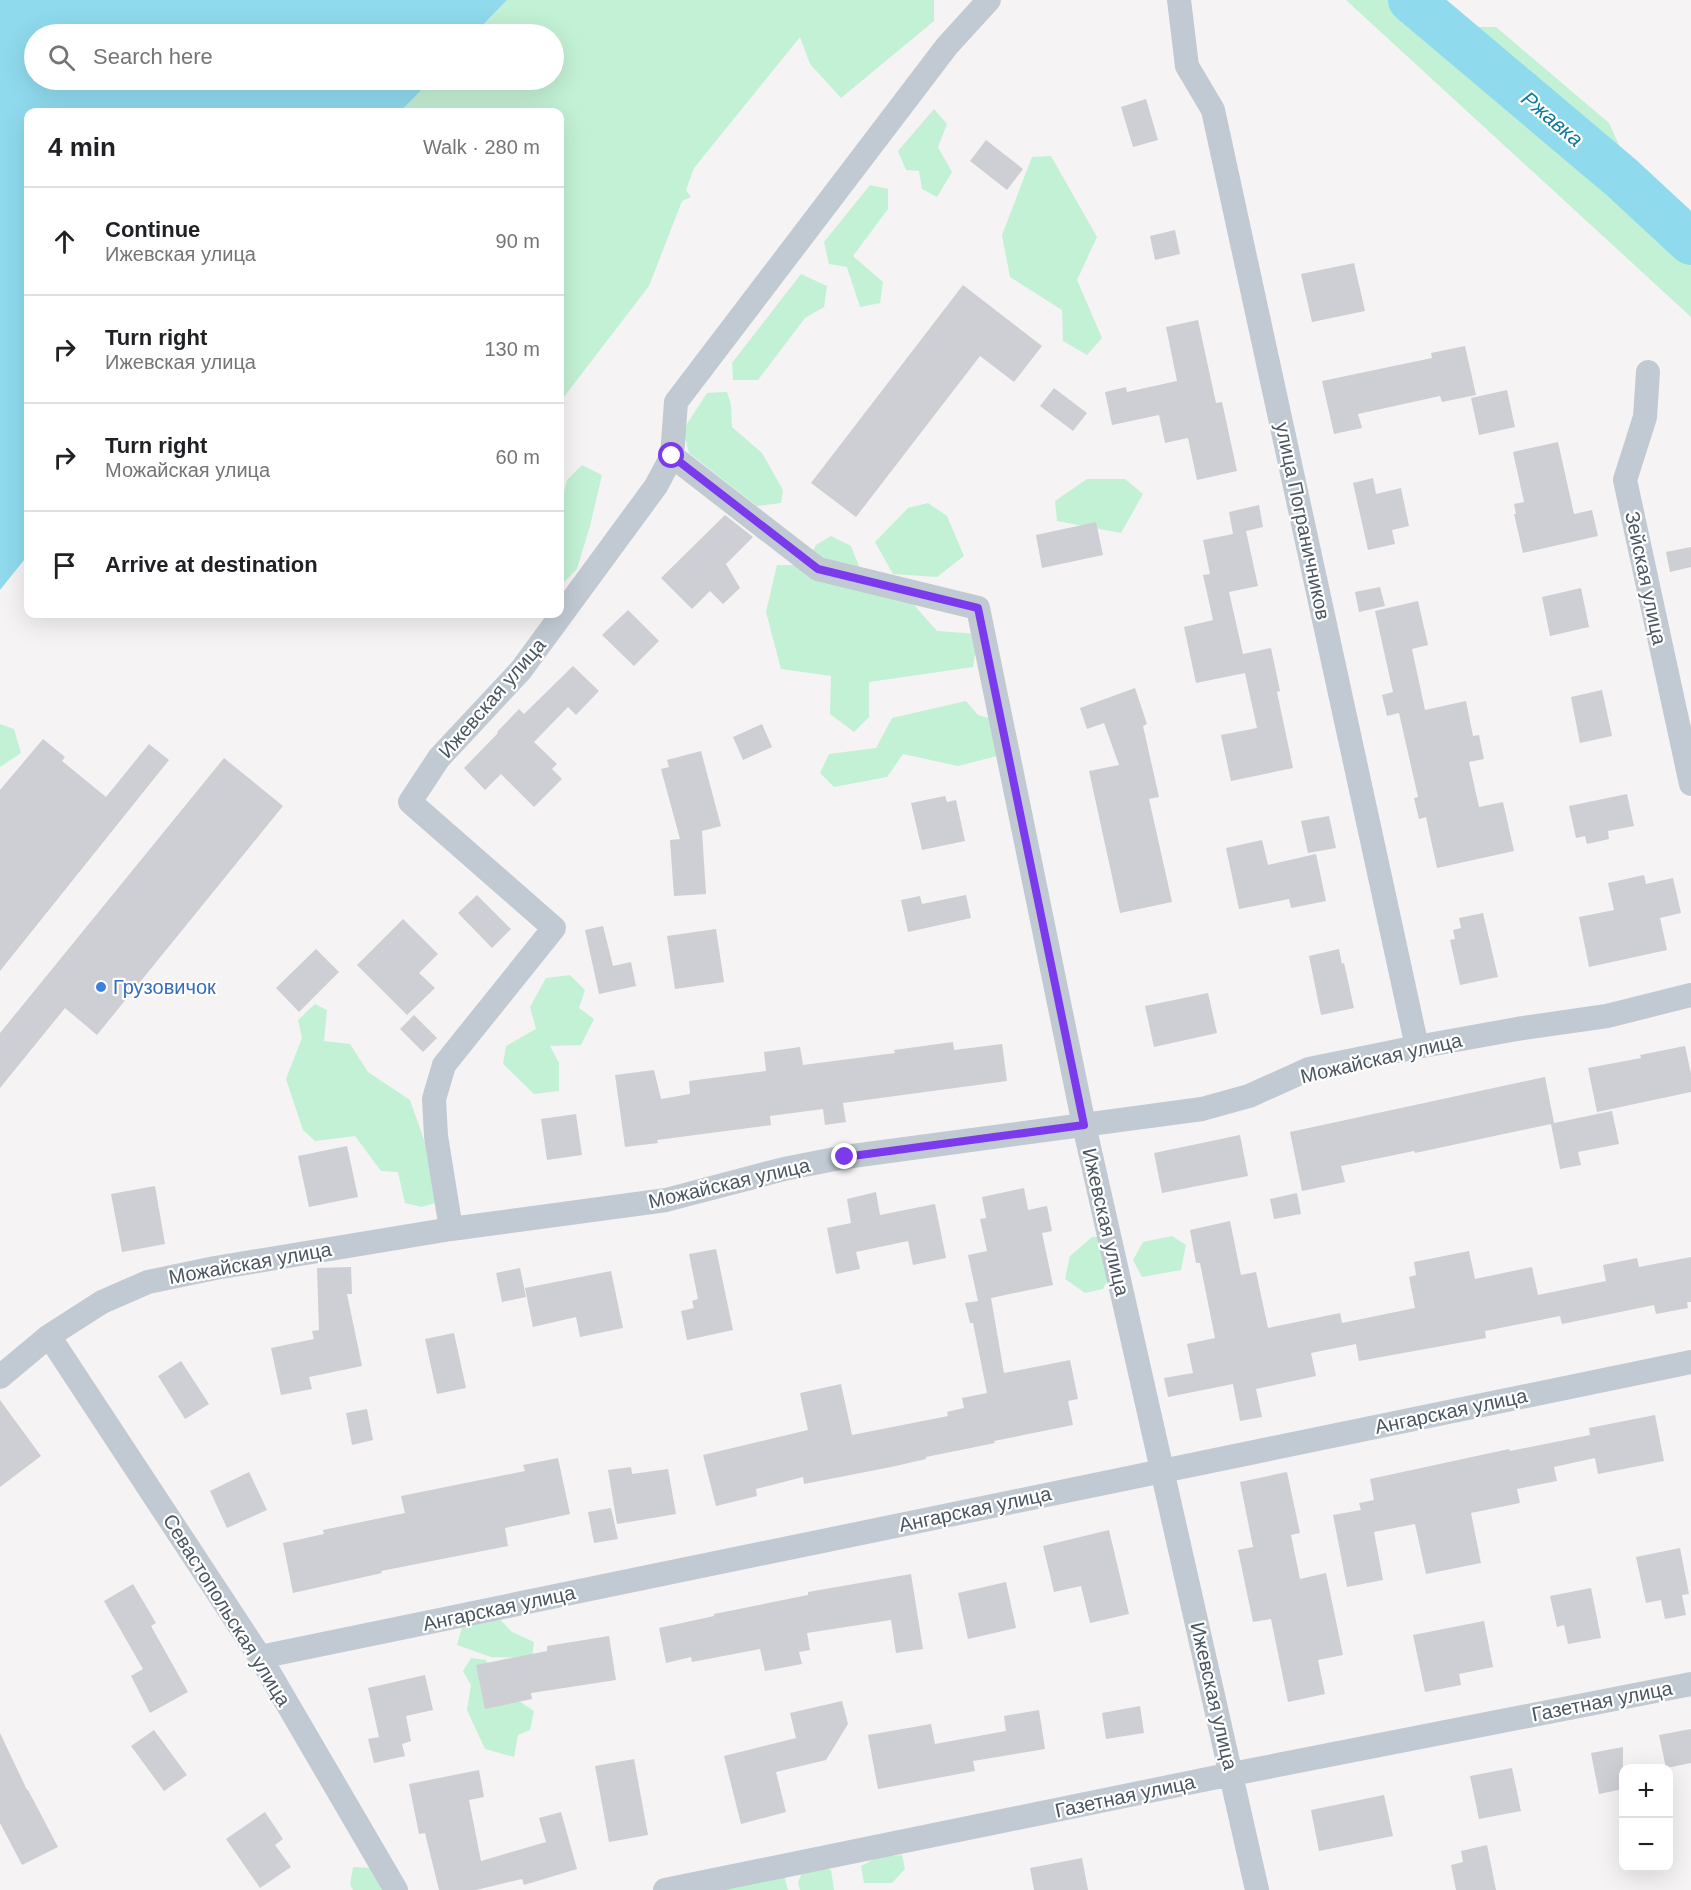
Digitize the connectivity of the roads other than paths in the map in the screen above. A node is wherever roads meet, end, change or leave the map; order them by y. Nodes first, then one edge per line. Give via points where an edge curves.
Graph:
1 (989, 0) edge
2 (1179, 0) edge
3 (1648, 372) dead end
4 (672, 456) junction
5 (564, 611) edge
6 (559, 618) edge
7 (1691, 784) edge
8 (1691, 995) edge
9 (1417, 1047) junction
10 (1084, 1125) junction
11 (451, 1229) junction
12 (49, 1336) junction
13 (1691, 1362) edge
14 (0, 1377) edge
15 (1163, 1470) junction
16 (260, 1657) junction
17 (1691, 1683) edge
18 (1232, 1774) junction
19 (396, 1890) edge
20 (665, 1890) edge
21 (1257, 1890) edge

1 - 4 street via 947,46 676,402
2 - 9 street, улица Пограничников via 1187,66 1213,110
3 - 7 street, Зейская улица via 1645,417 1624,480
4 - 5 street, Ижевская улица via 656,486
4 - 10 street, Ижевская улица via 818,569 978,608
6 - 11 street, Ижевская улица via 521,670 439,758 410,802 554,928 444,1065 434,1099
8 - 9 street, Можайская улица via 1607,1016
9 - 10 street, Можайская улица via 1309,1069 1249,1096 1202,1109
10 - 11 street, Можайская улица via 845,1157 666,1200
10 - 15 street, Ижевская улица
11 - 12 street, Можайская улица via 148,1282 102,1302
12 - 14 street, Можайская улица
12 - 16 street, Севастопольская улица
13 - 15 street, Ангарская улица
15 - 16 street, Ангарская улица
15 - 18 street, Ижевская улица
16 - 19 street, Севастопольская улица
17 - 18 street, Газетная улица
18 - 20 street, Газетная улица
18 - 21 street, Ижевская улица

